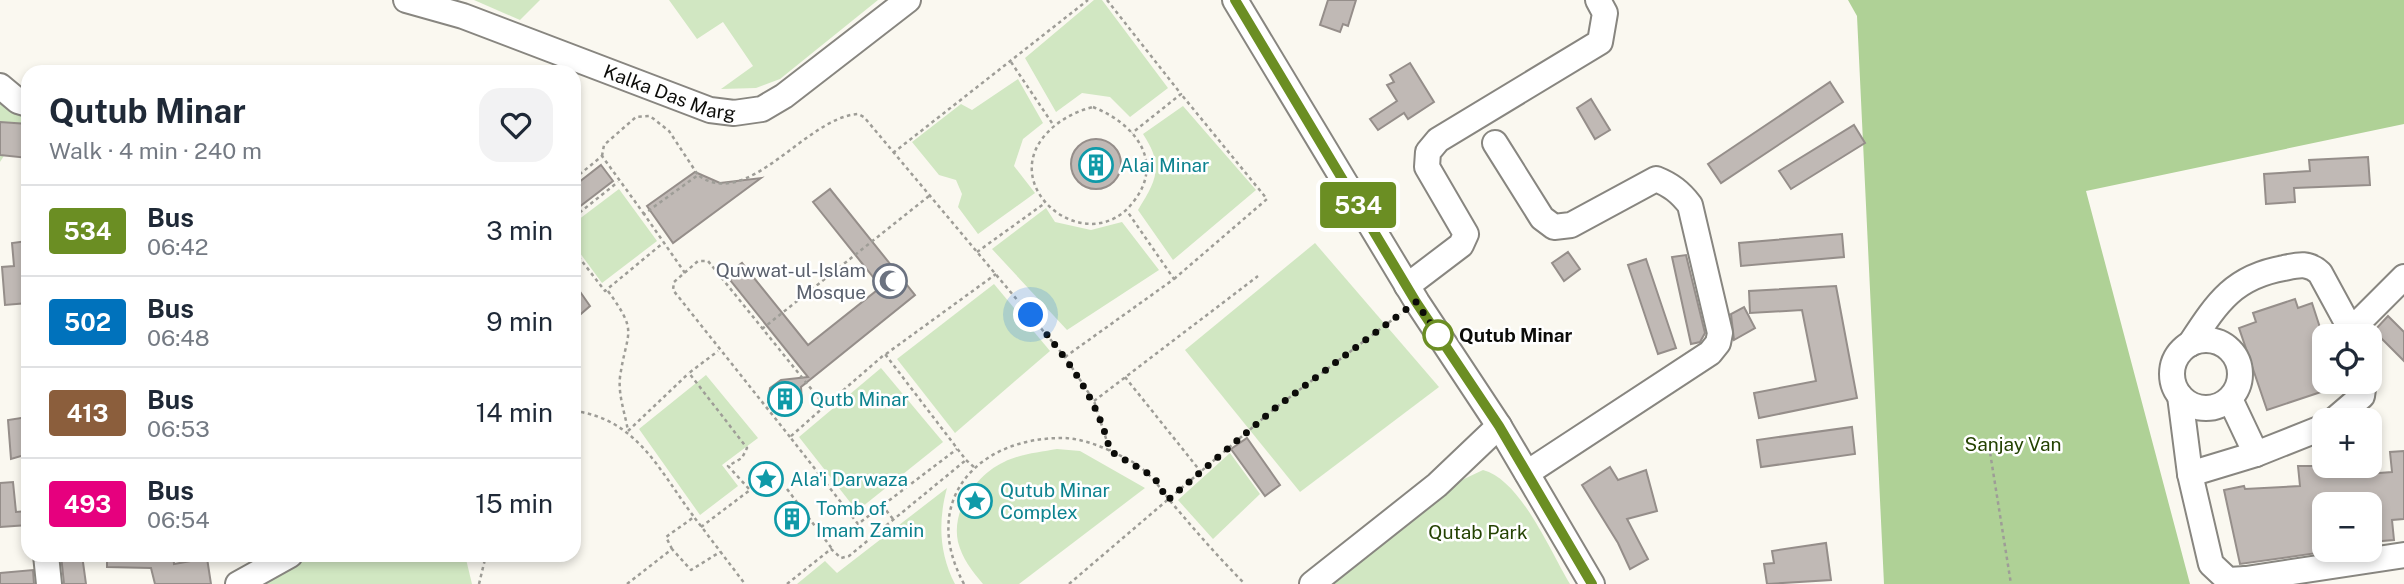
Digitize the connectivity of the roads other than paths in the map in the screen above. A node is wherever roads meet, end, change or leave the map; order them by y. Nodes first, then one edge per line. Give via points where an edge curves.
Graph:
1 (406, 0) edge
2 (908, 0) edge
3 (1235, 0) edge
4 (1598, 0) edge
5 (0, 86) edge
6 (21, 102) edge
7 (1495, 143) dead end
8 (2404, 277) edge
9 (1412, 294) junction
10 (2347, 324) edge
11 (2360, 324) edge
12 (2190, 344) junction
13 (2362, 394) edge
14 (2180, 396) junction
15 (2230, 399) junction
16 (2348, 408) edge
17 (1499, 426) junction
18 (2312, 432) edge
19 (2256, 454) junction
20 (1527, 473) junction
21 (2190, 474) junction
22 (2404, 555) edge
23 (47, 562) edge
24 (278, 562) edge
25 (2247, 581) edge
26 (49, 584) edge
27 (239, 584) edge
28 (1312, 584) edge
29 (1592, 584) edge

1 - 2 street, Kalka Das Marg via 463,16 682,101 734,113 762,109 784,96
3 - 9 street
4 - 9 street via 1605,13 1600,42 1438,140 1428,152 1427,167 1466,234 1461,245
5 - 6 street
7 - 20 street via 1542,218 1554,227 1571,225 1656,179 1670,184 1690,205 1720,333 1710,353
8 - 11 street
9 - 17 street
10 - 12 street via 2319,273 2304,264 2259,272 2242,281 2213,310
12 - 14 street via 2173,367
12 - 15 street via 2221,344 2236,359 2240,380
13 - 16 street
14 - 15 street via 2188,403 2210,408
14 - 21 street
15 - 19 street
17 - 20 street
17 - 28 street via 1437,485
18 - 19 street
19 - 21 street
20 - 29 street
21 - 25 street via 2211,565 2228,580
22 - 25 street
23 - 26 street
24 - 27 street

